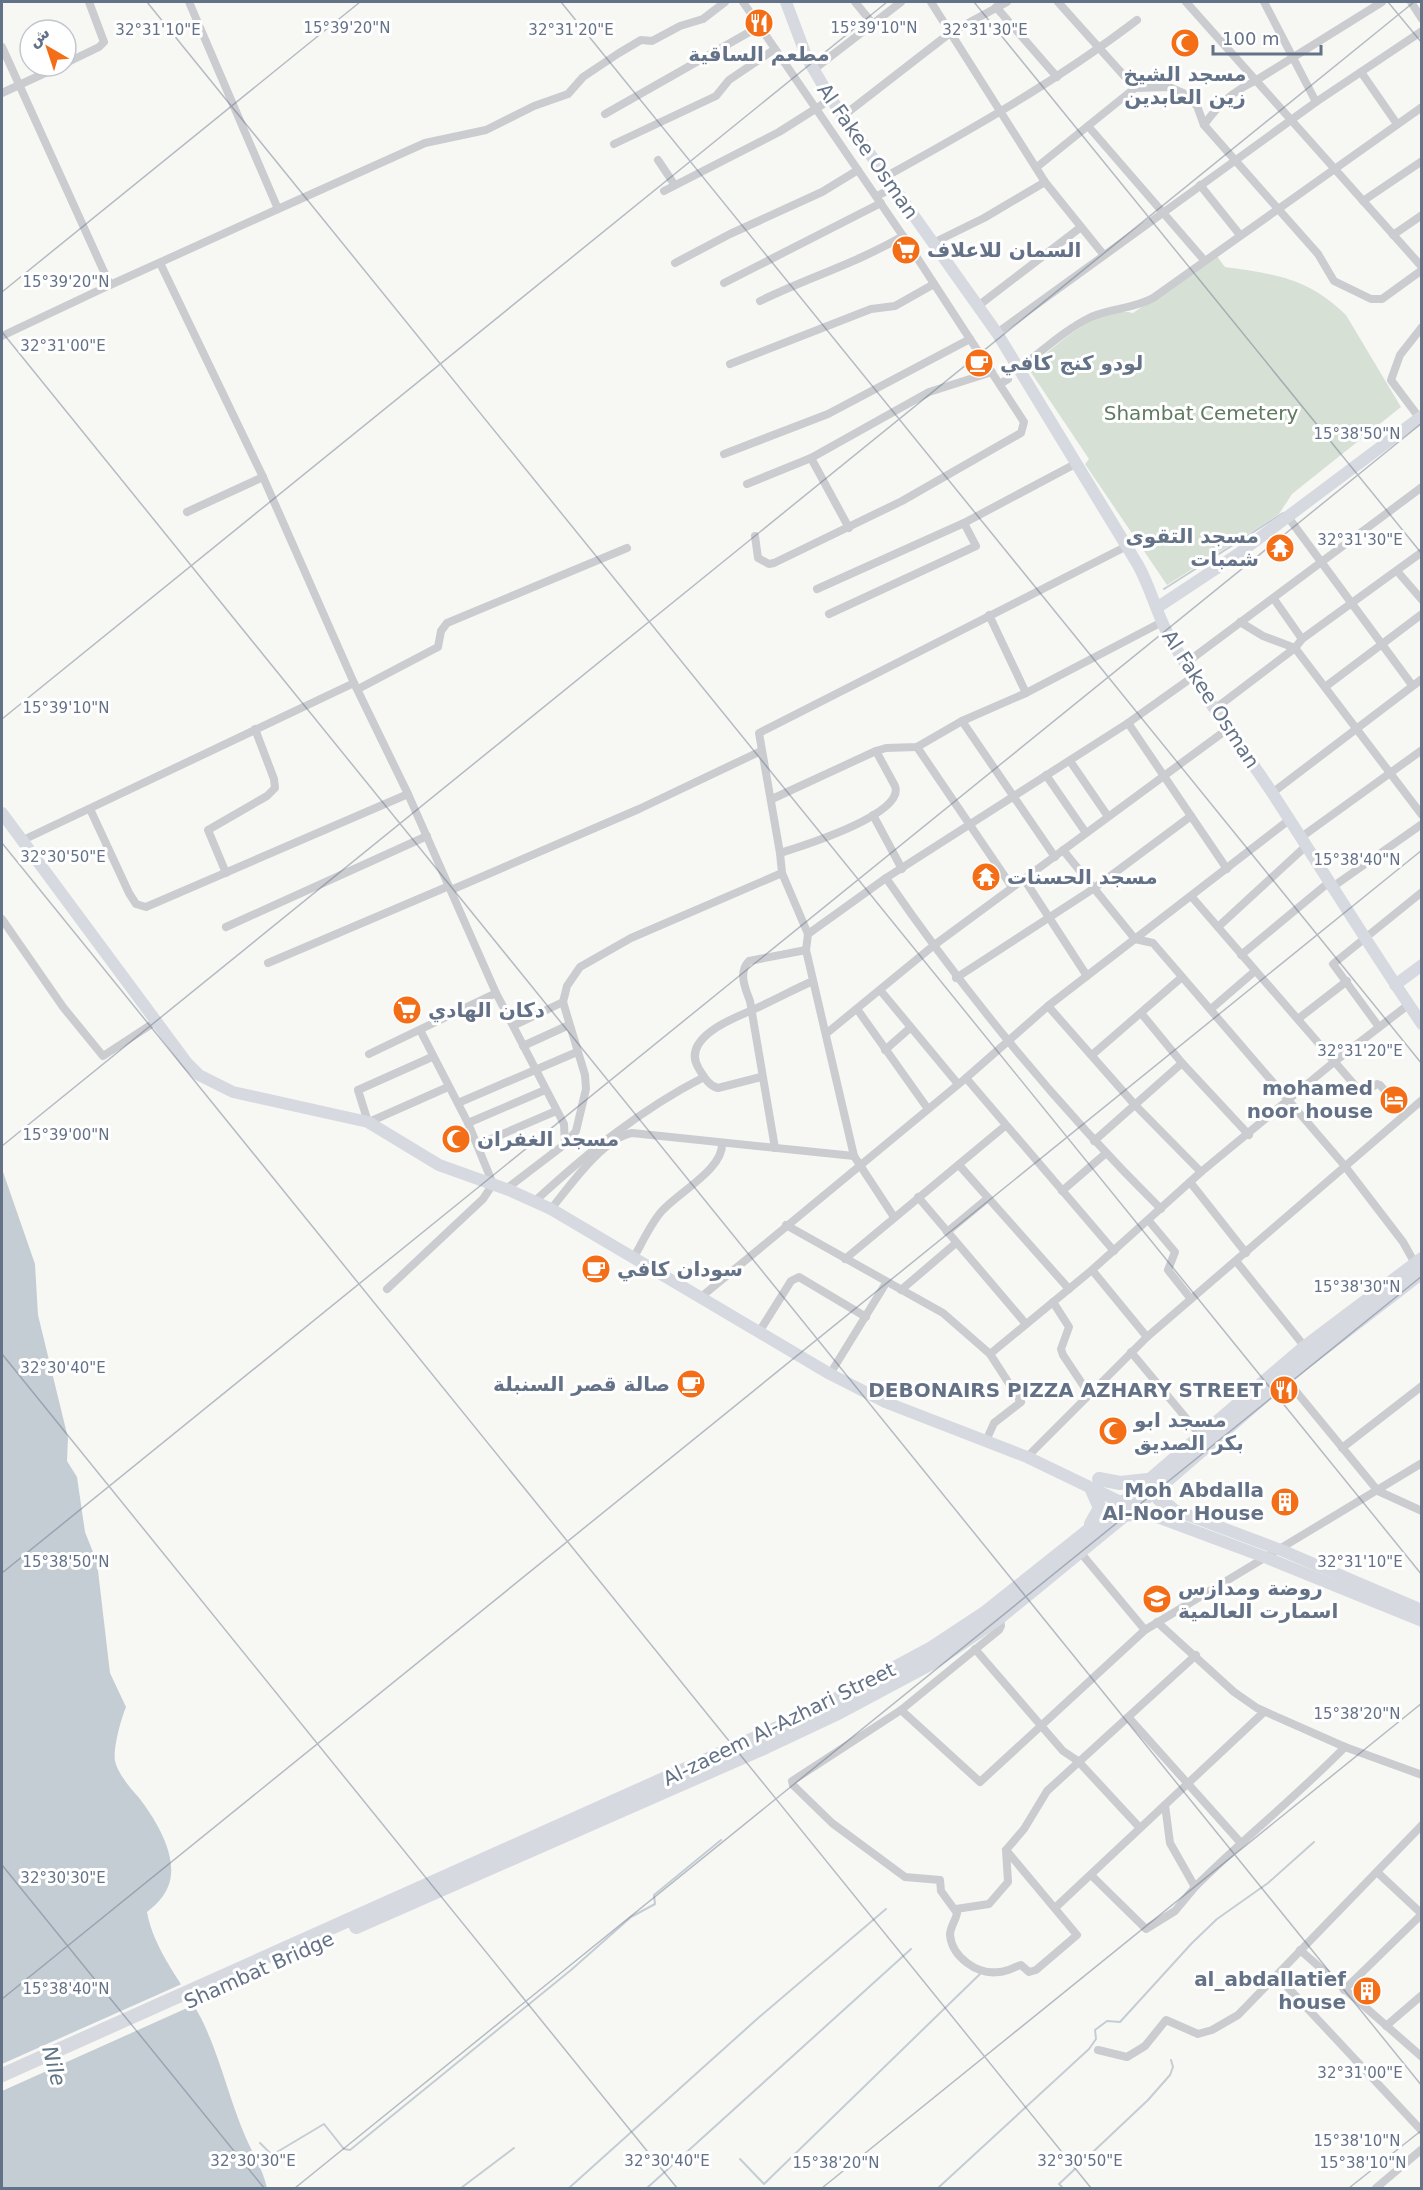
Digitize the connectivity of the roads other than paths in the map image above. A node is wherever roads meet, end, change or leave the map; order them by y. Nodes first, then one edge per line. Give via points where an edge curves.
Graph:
1 (89, 2) edge
2 (189, 2) edge
3 (725, 2) edge
4 (743, 2) edge
5 (855, 2) edge
6 (901, 2) edge
7 (931, 2) edge
8 (1007, 2) edge
9 (1058, 2) edge
10 (1200, 2) edge
11 (1264, 2) edge
12 (1382, 2) edge
13 (1411, 2) edge
14 (789, 3) edge
15 (1188, 5) edge
16 (996, 7) junction
17 (1422, 19) edge
18 (1137, 20) dead end
19 (873, 24) junction
20 (760, 26) junction
21 (1422, 31) edge
22 (950, 33) junction
23 (2, 47) edge
24 (1101, 48) junction
25 (775, 49) junction
26 (78, 57) edge
27 (1292, 58) junction
28 (813, 70) junction
29 (1361, 72) junction
30 (1057, 77) junction
31 (35, 78) edge
32 (1255, 81) junction
33 (19, 86) junction
34 (1135, 88) junction
35 (2, 93) edge
36 (831, 99) junction
37 (1316, 102) junction
38 (815, 107) junction
39 (1422, 107) edge
40 (605, 114) dead end
41 (1000, 114) junction
42 (843, 116) junction
43 (1291, 122) junction
44 (1397, 124) junction
45 (1204, 125) junction
46 (1088, 126) junction
47 (614, 144) dead end
48 (658, 160) dead end
49 (1236, 160) junction
50 (1422, 161) edge
51 (1037, 167) junction
52 (1333, 169) junction
53 (858, 170) junction
54 (885, 177) junction
55 (1045, 182) junction
56 (674, 184) junction
57 (1200, 185) junction
58 (893, 188) junction
59 (664, 190) dead end
60 (879, 200) junction
61 (1363, 201) junction
62 (1278, 207) junction
63 (278, 209) junction
64 (1164, 211) junction
65 (1422, 214) edge
66 (1081, 227) junction
67 (1240, 235) junction
68 (1393, 235) junction
69 (903, 236) junction
70 (933, 243) junction
71 (1103, 254) junction
72 (1204, 260) junction
73 (160, 263) junction
74 (675, 263) dead end
75 (1422, 268) edge
76 (724, 283) dead end
77 (934, 284) junction
78 (110, 285) junction
79 (760, 301) dead end
80 (978, 306) junction
81 (1422, 327) edge
82 (997, 333) junction
83 (2, 336) edge
84 (970, 339) junction
85 (730, 364) dead end
86 (1020, 368) junction
87 (992, 372) junction
88 (1421, 418) edge
89 (724, 454) dead end
90 (811, 458) junction
91 (1077, 463) junction
92 (263, 477) junction
93 (747, 484) dead end
94 (1422, 487) edge
95 (187, 512) dead end
96 (1288, 517) junction
97 (964, 523) junction
98 (849, 528) junction
99 (755, 536) dead end
100 (1127, 546) junction
101 (627, 548) dead end
102 (1422, 552) edge
103 (1322, 564) junction
104 (1397, 571) junction
105 (817, 589) dead end
106 (1274, 599) junction
107 (1422, 600) edge
108 (1352, 604) junction
109 (1158, 607) junction
110 (829, 614) dead end
111 (989, 615) junction
112 (1422, 615) edge
113 (1162, 622) junction
114 (1240, 622) junction
115 (1302, 639) junction
116 (1382, 644) junction
117 (1296, 648) junction
118 (1186, 663) junction
119 (1194, 676) junction
120 (1422, 679) edge
121 (1412, 685) junction
122 (356, 686) junction
123 (1325, 687) junction
124 (1026, 693) junction
125 (1216, 708) junction
126 (962, 721) junction
127 (1128, 723) junction
128 (1229, 728) junction
129 (255, 729) junction
130 (1356, 729) junction
131 (917, 747) junction
132 (1422, 750) edge
133 (761, 751) junction
134 (876, 751) junction
135 (1070, 761) junction
136 (1389, 773) junction
137 (1046, 775) junction
138 (1163, 775) junction
139 (1272, 793) junction
140 (408, 794) junction
141 (1014, 795) junction
142 (772, 799) junction
143 (90, 809) junction
144 (2, 813) edge
145 (873, 815) junction
146 (1107, 815) junction
147 (1422, 815) edge
148 (1191, 816) junction
149 (1289, 820) junction
150 (1422, 824) edge
151 (970, 825) junction
152 (1086, 833) junction
153 (427, 836) junction
154 (21, 841) junction
155 (1303, 842) junction
156 (1063, 850) junction
157 (780, 853) junction
158 (1055, 857) junction
159 (902, 869) junction
160 (1227, 869) junction
161 (226, 873) junction
162 (782, 873) junction
163 (886, 879) junction
164 (1024, 879) junction
165 (1330, 885) junction
166 (1012, 887) junction
167 (450, 888) junction
168 (1093, 889) junction
169 (1422, 892) edge
170 (1191, 896) junction
171 (1049, 916) junction
172 (2, 919) edge
173 (226, 927) dead end
174 (1218, 927) junction
175 (808, 934) junction
176 (1362, 938) junction
177 (1135, 939) junction
178 (933, 946) junction
179 (806, 950) junction
180 (1241, 954) junction
181 (268, 963) dead end
182 (1422, 965) edge
183 (1255, 971) junction
184 (1087, 976) junction
185 (1182, 977) junction
186 (956, 978) junction
187 (813, 981) junction
188 (1347, 981) junction
189 (1395, 985) junction
190 (880, 990) junction
191 (496, 993) junction
192 (563, 1002) junction
193 (1408, 1005) junction
194 (1048, 1006) junction
195 (857, 1009) junction
196 (1210, 1009) junction
197 (750, 1011) junction
198 (1140, 1013) junction
199 (1298, 1019) junction
200 (155, 1022) junction
201 (1422, 1024) edge
202 (515, 1025) junction
203 (569, 1025) junction
204 (1379, 1027) junction
205 (910, 1028) junction
206 (420, 1030) junction
207 (827, 1033) junction
208 (1007, 1041) junction
209 (523, 1046) junction
210 (885, 1050) junction
211 (577, 1052) junction
212 (369, 1054) dead end
213 (1092, 1055) junction
214 (432, 1057) junction
215 (1334, 1062) junction
216 (1182, 1063) junction
217 (534, 1070) junction
218 (704, 1077) junction
219 (761, 1077) junction
220 (966, 1078) junction
221 (958, 1084) junction
222 (448, 1087) junction
223 (545, 1090) junction
224 (1422, 1100) edge
225 (1290, 1101) junction
226 (458, 1103) junction
227 (1136, 1105) junction
228 (928, 1109) junction
229 (556, 1111) junction
230 (1404, 1113) junction
231 (369, 1122) junction
232 (468, 1123) junction
233 (1005, 1126) junction
234 (1249, 1135) junction
235 (1094, 1142) junction
236 (722, 1143) junction
237 (566, 1144) junction
238 (477, 1145) junction
239 (775, 1148) junction
240 (1106, 1154) junction
241 (854, 1156) junction
242 (858, 1165) junction
243 (959, 1165) junction
244 (1344, 1165) junction
245 (1201, 1172) junction
246 (1190, 1182) junction
247 (493, 1184) junction
248 (506, 1189) junction
249 (1062, 1191) junction
250 (918, 1197) junction
251 (988, 1198) junction
252 (534, 1202) junction
253 (551, 1209) junction
254 (1161, 1209) junction
255 (894, 1217) junction
256 (1149, 1221) junction
257 (786, 1225) junction
258 (947, 1232) junction
259 (956, 1243) junction
260 (1114, 1251) junction
261 (1246, 1252) junction
262 (634, 1257) junction
263 (845, 1259) junction
264 (1236, 1261) junction
265 (1092, 1270) junction
266 (1420, 1270) edge
267 (886, 1283) junction
268 (387, 1289) dead end
269 (1069, 1289) junction
270 (901, 1290) junction
271 (701, 1297) junction
272 (1191, 1299) junction
273 (1053, 1302) junction
274 (866, 1317) junction
275 (1026, 1324) junction
276 (759, 1332) junction
277 (1147, 1337) junction
278 (1305, 1347) junction
279 (1131, 1352) junction
280 (990, 1354) junction
281 (830, 1374) junction
282 (1285, 1378) junction
283 (1422, 1386) edge
284 (1089, 1394) junction
285 (1201, 1436) junction
286 (986, 1441) junction
287 (1342, 1448) junction
288 (1027, 1457) junction
289 (1422, 1463) edge
290 (1149, 1480) junction
291 (1165, 1482) junction
292 (1095, 1484) junction
293 (1378, 1491) junction
294 (1136, 1503) junction
295 (1170, 1508) junction
296 (1422, 1511) edge
297 (1084, 1534) junction
298 (1281, 1550) junction
299 (1080, 1552) junction
300 (1268, 1558) junction
301 (1422, 1610) edge
302 (1000, 1617) junction
303 (1422, 1621) edge
304 (1157, 1622) junction
305 (1145, 1630) junction
306 (975, 1649) junction
307 (1196, 1655) junction
308 (901, 1710) junction
309 (1264, 1712) junction
310 (1129, 1718) junction
311 (1041, 1723) junction
312 (1345, 1747) junction
313 (1078, 1761) junction
314 (1422, 1775) edge
315 (1188, 1782) junction
316 (1165, 1805) junction
317 (1422, 1825) edge
318 (1140, 1828) junction
319 (1240, 1842) junction
320 (1006, 1850) junction
321 (516, 1852) junction
322 (1377, 1872) junction
323 (1092, 1876) junction
324 (1195, 1887) junction
325 (1056, 1907) junction
326 (956, 1910) junction
327 (1422, 1914) edge
328 (1300, 1950) junction
329 (1278, 1977) junction
330 (1344, 1990) junction
331 (1422, 1995) edge
332 (1386, 2026) junction
333 (1098, 2050) dead end
334 (1422, 2057) edge
335 (2, 2075) edge
336 (2, 2084) edge
337 (1422, 2131) edge
338 (1422, 2149) edge
339 (1376, 2188) edge

1 - 26 street via 104,42
2 - 63 street
3 - 63 street via 703,19 652,41 642,40 619,53 583,77 568,94 486,130 425,143
4 - 20 street
5 - 19 street
6 - 19 street
7 - 22 street
8 - 16 street
9 - 24 street
10 - 15 street
11 - 27 street
12 - 27 street
13 - 17 street
14 - 28 street, Al Fakee Osman
15 - 32 street
16 - 22 street
16 - 30 street
18 - 24 street
19 - 28 street
20 - 25 street
20 - 40 street
21 - 29 street
22 - 41 street
22 - 42 street
23 - 33 street
24 - 30 street
24 - 34 street
25 - 38 street
25 - 47 street via 729,80 716,96
27 - 32 street
27 - 37 street
28 - 36 street, Al Fakee Osman
29 - 37 street
29 - 44 street
30 - 41 street
31 - 33 street
32 - 43 street
32 - 45 street via 1218,104
33 - 35 street
33 - 78 street
34 - 45 street via 1168,87 1183,93 1197,106
34 - 46 street
36 - 38 street
36 - 42 street, Al Fakee Osman
37 - 43 street
38 - 53 street
38 - 56 street via 779,132
39 - 44 street
41 - 51 street
41 - 54 street
42 - 54 street, Al Fakee Osman
43 - 49 street
43 - 52 street
44 - 52 street
45 - 49 street
46 - 51 street
46 - 64 street
48 - 56 street
49 - 57 street
49 - 62 street
50 - 61 street
51 - 55 street
52 - 61 street
52 - 62 street
53 - 60 street
53 - 74 street via 822,192
54 - 58 street, Al Fakee Osman
55 - 66 street
55 - 70 street
56 - 59 street
57 - 64 street
57 - 67 street
58 - 60 street
58 - 70 street, Al Fakee Osman
60 - 69 street
60 - 76 street
61 - 68 street
62 - 67 street
62 - 75 street via 1318,254 1334,281 1371,299 1382,299
63 - 73 street
64 - 71 street
64 - 72 street
65 - 68 street
66 - 71 street
66 - 80 street
67 - 72 street
68 - 75 street
69 - 77 street
69 - 79 street
70 - 80 street, Al Fakee Osman
71 - 82 street
72 - 86 street via 1140,305 1084,321
73 - 78 street
73 - 92 street
77 - 84 street
77 - 85 street via 895,306 871,309
78 - 83 street
80 - 82 street, Al Fakee Osman
81 - 88 street via 1400,355 1391,380
82 - 86 street, Al Fakee Osman
84 - 87 street
84 - 89 street via 828,414
86 - 91 street, Al Fakee Osman
87 - 90 street via 929,392
87 - 98 street via 1004,381 1024,422 1021,433
88 - 96 street
90 - 93 street
90 - 98 street
91 - 97 street
91 - 100 street, Al Fakee Osman
92 - 95 street
92 - 122 street
94 - 103 street
96 - 103 street
96 - 109 street
97 - 105 street
97 - 110 street via 976,546
98 - 99 street via 769,564 755,554
100 - 109 street, Al Fakee Osman
100 - 111 street
101 - 122 street via 447,623 442,627 438,647
102 - 104 street
103 - 106 street
103 - 108 street
104 - 107 street
104 - 108 street
106 - 114 street
106 - 115 street
108 - 115 street
108 - 116 street
109 - 113 street, Al Fakee Osman
111 - 124 street
111 - 133 street via 759,733
112 - 116 street
113 - 118 street, Al Fakee Osman
113 - 124 street
114 - 117 street via 1263,636
114 - 118 street
115 - 117 street
116 - 121 street
116 - 123 street
117 - 123 street
117 - 125 street
118 - 119 street, Al Fakee Osman
119 - 125 street, Al Fakee Osman
119 - 127 street
120 - 121 street
121 - 130 street
122 - 129 street
122 - 140 street
123 - 130 street
124 - 126 street
125 - 128 street, Al Fakee Osman
126 - 131 street
126 - 141 street
127 - 135 street
127 - 138 street
128 - 138 street
128 - 139 street, Al Fakee Osman
129 - 143 street
129 - 161 street via 275,788 208,830
130 - 136 street
130 - 139 street
131 - 134 street
131 - 151 street
132 - 136 street
133 - 142 street
133 - 167 street via 639,809
134 - 142 street
134 - 145 street via 897,792 891,803
135 - 137 street
135 - 146 street
136 - 147 street
136 - 155 street
137 - 141 street
137 - 152 street
138 - 146 street
138 - 148 street
139 - 149 street, Al Fakee Osman
140 - 153 street
140 - 161 street
141 - 151 street
141 - 158 street
142 - 157 street
143 - 154 street
143 - 161 street via 129,893 140,907
144 - 154 street
145 - 157 street via 827,838
145 - 159 street
146 - 152 street
148 - 160 street
148 - 168 street
149 - 155 street, Al Fakee Osman
149 - 160 street
150 - 165 street
151 - 159 street
151 - 166 street
152 - 156 street
153 - 167 street
153 - 173 street
154 - 200 street
155 - 165 street, Al Fakee Osman
155 - 174 street
156 - 158 street
156 - 168 street
157 - 162 street
158 - 164 street
159 - 163 street
160 - 170 street
162 - 175 street
162 - 192 street via 631,938 580,967 567,986
163 - 175 street
163 - 178 street
164 - 166 street
164 - 171 street
165 - 176 street, Al Fakee Osman
165 - 180 street
166 - 178 street
167 - 181 street
167 - 191 street
168 - 171 street
168 - 177 street
169 - 176 street
170 - 174 street
170 - 177 street
171 - 184 street
171 - 186 street
172 - 200 street via 63,1007 103,1056
174 - 180 street
175 - 179 street
176 - 188 street via 1333,964
176 - 189 street, Al Fakee Osman
177 - 184 street
177 - 185 street via 1153,943
178 - 186 street
178 - 190 street
179 - 187 street
179 - 197 street via 750,961 744,966
180 - 183 street
182 - 189 street
183 - 196 street
183 - 199 street
184 - 194 street
185 - 196 street
185 - 198 street
186 - 208 street
187 - 197 street
187 - 207 street
188 - 199 street
188 - 204 street
189 - 193 street, Al Fakee Osman
190 - 195 street
190 - 205 street
191 - 202 street
191 - 206 street
192 - 202 street
192 - 203 street
193 - 201 street, Al Fakee Osman
193 - 204 street
194 - 208 street
194 - 213 street
195 - 207 street
195 - 210 street
196 - 225 street
197 - 218 street via 711,1029 702,1041 696,1065
197 - 219 street
198 - 213 street
198 - 216 street
199 - 215 street
200 - 231 street via 188,1063 214,1084 283,1105
202 - 209 street
203 - 209 street
203 - 211 street
204 - 215 street
205 - 210 street
205 - 221 street
206 - 212 street
206 - 214 street
207 - 241 street
208 - 220 street
208 - 235 street
209 - 217 street
210 - 228 street
211 - 217 street
211 - 237 street via 586,1089 576,1131
213 - 227 street
214 - 222 street
214 - 231 street via 358,1090
215 - 225 street
215 - 230 street via 1363,1093 1380,1085
216 - 227 street
216 - 234 street
217 - 223 street
217 - 226 street
218 - 219 street via 718,1088
218 - 252 street via 620,1128
219 - 239 street
220 - 221 street
220 - 233 street
221 - 228 street
222 - 226 street
222 - 231 street
223 - 229 street
223 - 232 street
224 - 230 street
225 - 234 street
225 - 244 street
226 - 232 street
227 - 235 street
227 - 245 street
228 - 242 street
229 - 237 street via 564,1124
229 - 238 street
230 - 244 street
231 - 247 street via 439,1165
232 - 238 street
233 - 243 street
233 - 249 street
234 - 245 street
235 - 240 street
236 - 239 street
236 - 253 street via 626,1134 583,1168
236 - 262 street via 723,1150 714,1164 660,1212
237 - 248 street
238 - 247 street
239 - 241 street
240 - 249 street
240 - 254 street
241 - 242 street
242 - 255 street
242 - 257 street
243 - 250 street
243 - 251 street
244 - 261 street
244 - 266 street
245 - 246 street
246 - 254 street
246 - 261 street
247 - 248 street
247 - 268 street via 483,1199
248 - 252 street
249 - 260 street
250 - 255 street
250 - 258 street
251 - 258 street
251 - 269 street
252 - 253 street
253 - 262 street
254 - 256 street
255 - 263 street
256 - 260 street
256 - 272 street via 1175,1252 1168,1270
257 - 263 street
257 - 271 street
258 - 259 street
259 - 270 street
259 - 275 street
260 - 265 street
261 - 264 street
262 - 271 street
263 - 267 street
264 - 272 street
264 - 278 street
265 - 269 street
265 - 277 street
266 - 278 main road, Al-zaeem Al-Azhari Street
266 - 282 main road, Al-zaeem Al-Azhari Street
267 - 270 street
267 - 274 street
269 - 273 street
270 - 280 street via 943,1313
271 - 276 street
272 - 277 street
273 - 275 street
273 - 284 street via 1069,1327 1061,1349 1063,1355
274 - 276 street via 799,1277 791,1281
274 - 281 street
275 - 280 street
276 - 281 street
277 - 279 street
278 - 285 main road, Al-zaeem Al-Azhari Street
279 - 284 street
279 - 285 street
280 - 286 street via 1021,1402 994,1423
281 - 286 street via 885,1402
282 - 287 street
282 - 291 main road, Al-zaeem Al-Azhari Street
283 - 287 street
284 - 288 street
285 - 290 main road, Al-zaeem Al-Azhari Street
286 - 288 street
287 - 293 street
288 - 292 street
289 - 293 street
290 - 292 main road
290 - 294 main road, Al-zaeem Al-Azhari Street
291 - 294 main road, Al-zaeem Al-Azhari Street
291 - 295 main road via 1159,1499
292 - 294 street
292 - 297 main road via 1100,1508
293 - 296 street
293 - 298 street
294 - 295 street
294 - 297 main road, Al-zaeem Al-Azhari Street
294 - 299 main road, Al-zaeem Al-Azhari Street
294 - 300 street
295 - 298 street
297 - 321 main road, Al-zaeem Al-Azhari Street via 986,1612 885,1675
298 - 300 street
298 - 301 street
299 - 302 main road, Al-zaeem Al-Azhari Street
299 - 305 street
300 - 303 street
300 - 304 street
302 - 306 street via 999,1630
302 - 321 main road, Al-zaeem Al-Azhari Street via 937,1660 836,1714
304 - 305 street
304 - 307 street
305 - 311 street
306 - 308 street
306 - 311 street
307 - 309 street via 1239,1696
307 - 310 street
308 - 311 street via 980,1782
308 - 326 street via 794,1778 793,1785 832,1823 905,1877 940,1880 941,1891
309 - 312 street
309 - 315 street
310 - 313 street
310 - 315 street
311 - 313 street via 1063,1751
312 - 314 street
312 - 319 street
313 - 318 street
313 - 320 street via 1047,1791
315 - 316 street
315 - 319 street
316 - 318 street
316 - 324 street via 1170,1843
317 - 322 street
318 - 323 street
319 - 324 street
320 - 325 street
320 - 326 street via 1008,1882 989,1904
321 - 335 main road, Shambat Bridge
321 - 336 main road, Shambat Bridge
322 - 327 street
322 - 328 street
323 - 324 street via 1146,1929 1175,1911
323 - 325 street
325 - 326 street via 1077,1935 1029,1972 1021,1965 995,1973 976,1968 955,1949 950,1932
327 - 330 street
328 - 329 street
328 - 330 street
329 - 333 street via 1238,2015 1212,2030 1192,2033 1169,2019 1135,2054 1119,2057
329 - 337 street
330 - 332 street
331 - 332 street
332 - 334 street
338 - 339 street

